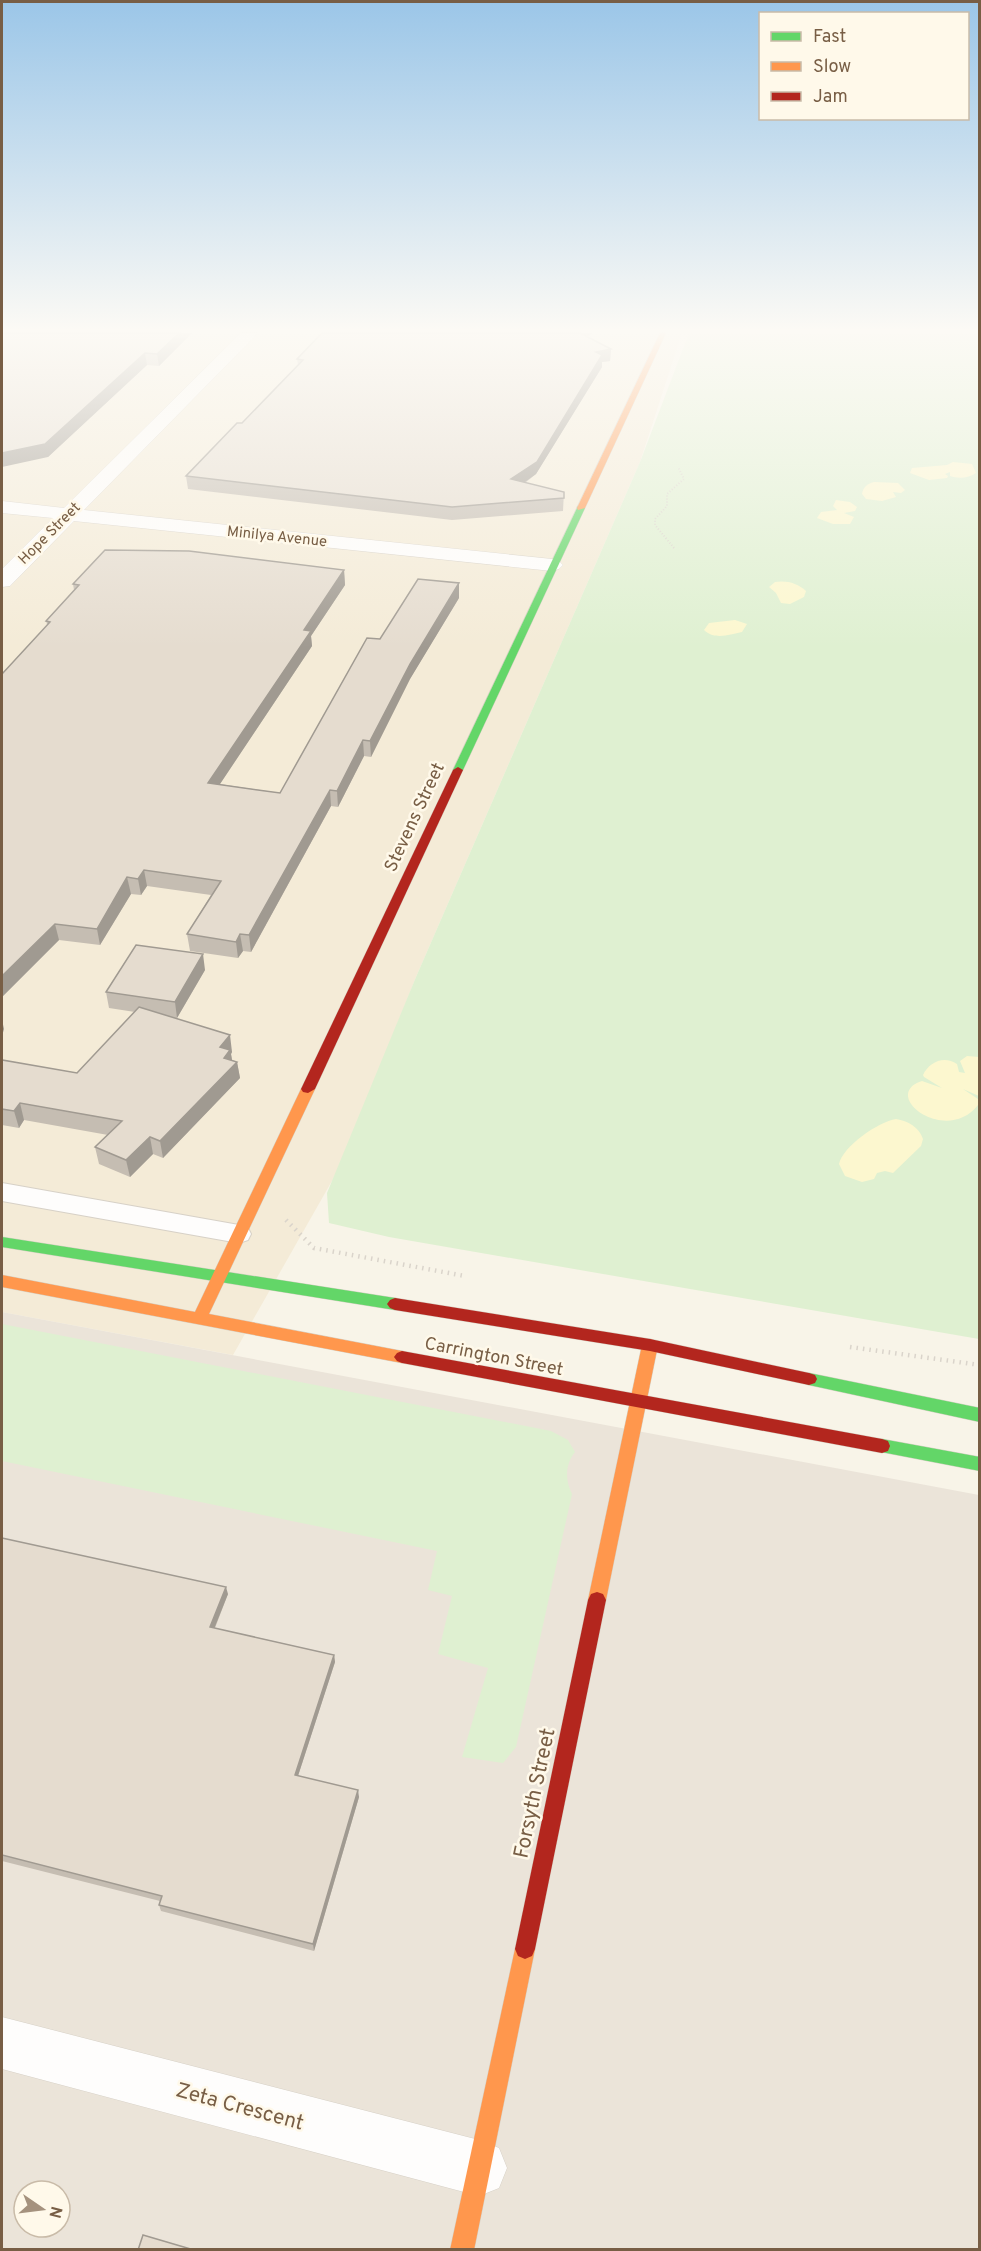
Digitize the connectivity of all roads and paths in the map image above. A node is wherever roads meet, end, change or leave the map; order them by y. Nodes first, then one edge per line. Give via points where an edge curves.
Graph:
1 (145, 438) edge
2 (613, 438) edge
3 (678, 467) dead end
4 (2, 507) edge
5 (69, 514) junction
6 (674, 548) dead end
7 (552, 565) junction
8 (2, 580) edge
9 (2, 1192) edge
10 (239, 1234) junction
11 (2, 1242) edge
12 (219, 1278) junction
13 (2, 1281) edge
14 (200, 1318) junction
15 (650, 1345) junction
16 (638, 1402) junction
17 (980, 1415) edge
18 (980, 1464) edge
19 (2, 2043) edge
20 (479, 2168) junction
21 (462, 2250) edge

1 - 5 street, Hope Street
2 - 7 street, Stevens Street
3 - 6 path via 684,479 667,494 667,506 655,519 655,525
4 - 5 street, Minilya Avenue
5 - 7 street, Minilya Avenue
5 - 8 street, Hope Street
7 - 10 street, Stevens Street
9 - 10 lane
10 - 12 street, Stevens Street
11 - 12 street, Carrington Street
12 - 14 street, Stevens Street
12 - 15 street, Carrington Street
13 - 14 street, Carrington Street
14 - 16 street, Carrington Street
15 - 16 street, Forsyth Street
15 - 17 street, Carrington Street
16 - 18 street, Carrington Street
16 - 20 street, Forsyth Street
19 - 20 street, Zeta Crescent
20 - 21 street, Forsyth Street

